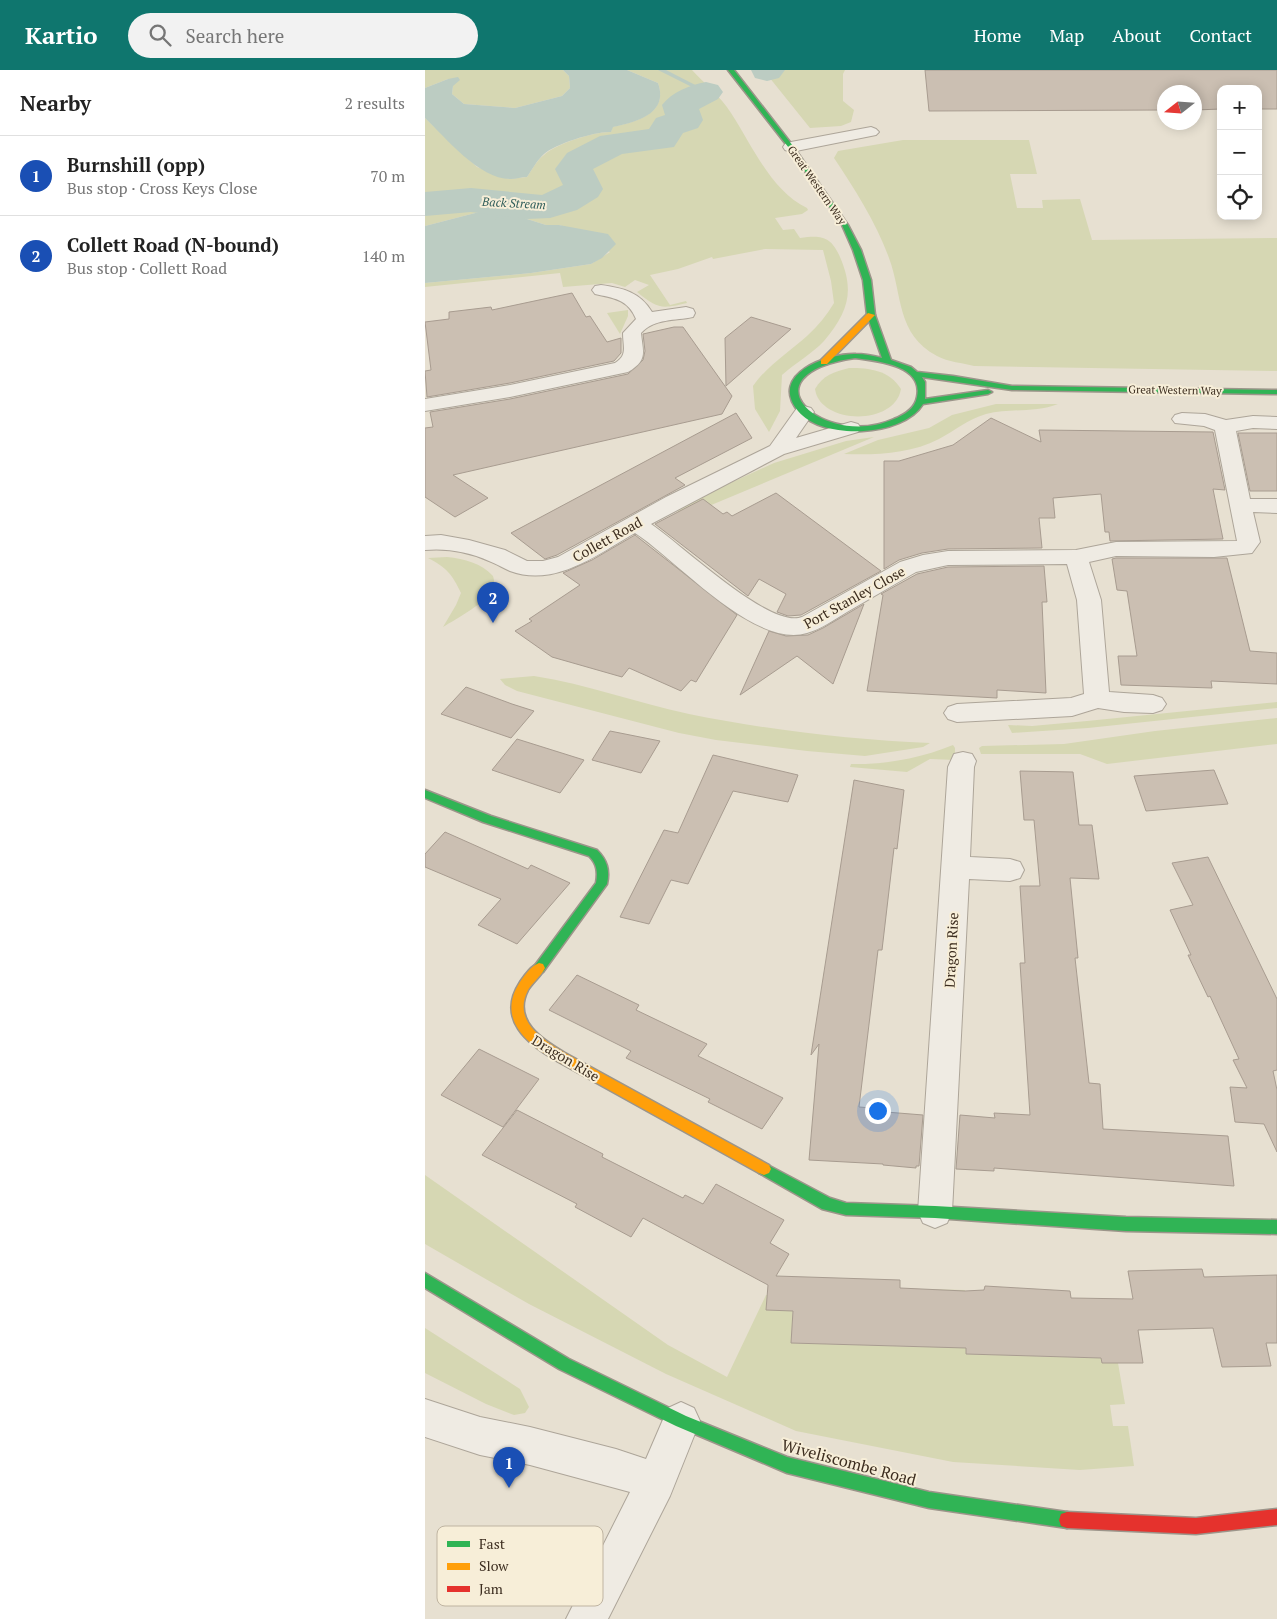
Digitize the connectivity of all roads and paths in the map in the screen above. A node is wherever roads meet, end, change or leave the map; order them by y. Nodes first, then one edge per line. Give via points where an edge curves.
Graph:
1 (731, 70) edge
2 (871, 132) dead end
3 (791, 148) junction
4 (601, 290) dead end
5 (686, 313) dead end
6 (871, 315) junction
7 (645, 319) junction
8 (887, 360) junction
9 (824, 362) junction
10 (915, 374) junction
11 (1012, 388) junction
12 (1277, 392) edge
13 (921, 402) junction
14 (425, 405) edge
15 (804, 412) junction
16 (1181, 419) dead end
17 (1275, 423) dead end
18 (1225, 426) junction
19 (851, 428) junction
20 (777, 450) junction
21 (1240, 505) junction
22 (1277, 506) edge
23 (635, 523) junction
24 (426, 539) edge
25 (1076, 557) junction
26 (1097, 699) junction
27 (1153, 704) dead end
28 (957, 713) dead end
29 (963, 761) dead end
30 (425, 794) edge
31 (955, 867) junction
32 (1009, 870) dead end
33 (935, 1212) junction
34 (1277, 1228) edge
35 (425, 1280) edge
36 (425, 1418) edge
37 (681, 1422) junction
38 (656, 1482) junction
39 (1277, 1517) edge
40 (603, 1586) edge
41 (593, 1606) edge
42 (586, 1619) edge

1 - 3 street, Great Western Way
2 - 3 street
3 - 6 street, Great Western Way via 853,241 867,280
4 - 7 street via 617,292 635,300
5 - 7 street
6 - 8 street, Great Western Way
6 - 9 street
7 - 14 street via 633,333 635,355 621,368
8 - 9 street via 855,356
8 - 10 street
9 - 15 street via 809,369 796,384 796,401
10 - 11 street, Great Western Way
10 - 13 street via 921,383
11 - 12 street, Great Western Way
11 - 13 street, Great Western Way
13 - 19 street via 911,414 895,422
15 - 19 street via 817,420
15 - 20 street, Collett Road
16 - 18 street via 1205,420
17 - 18 street
18 - 21 street, Port Stanley Close
19 - 20 street, Collett Road
20 - 23 street, Collett Road
21 - 22 street
21 - 25 street, Port Stanley Close via 1249,542 1244,548 1116,549
23 - 24 street, Collett Road via 566,562 551,567 521,567 483,550
23 - 25 street, Port Stanley Close via 729,596 774,623 791,628 811,623 908,567 923,562 948,558
25 - 26 street via 1089,600
26 - 27 street via 1124,704
26 - 28 street via 1072,706
29 - 31 street, Dragon Rise
30 - 33 street, Dragon Rise via 455,808 593,853 602,863 604,877 601,884 522,990 518,1016 525,1032 537,1043 827,1204 846,1209
31 - 32 street
31 - 33 street, Dragon Rise
33 - 34 street, Dragon Rise via 1126,1224
35 - 37 street, Wiveliscombe Road via 564,1364
36 - 38 street via 480,1436 616,1468
37 - 38 street
37 - 39 street, Wiveliscombe Road via 787,1465 929,1500 1069,1520 1196,1526
38 - 40 street
41 - 42 street

